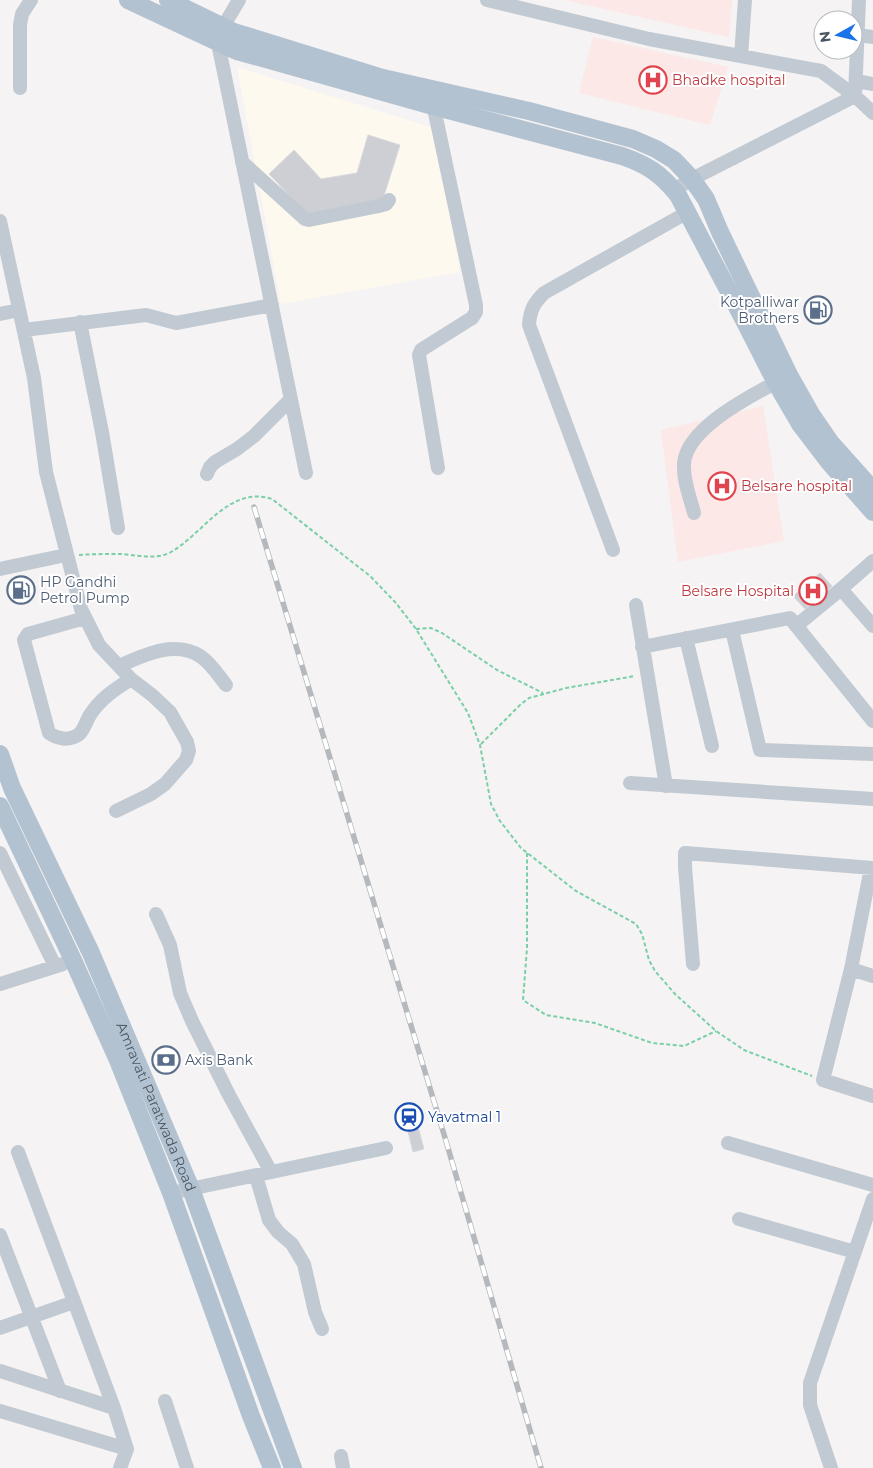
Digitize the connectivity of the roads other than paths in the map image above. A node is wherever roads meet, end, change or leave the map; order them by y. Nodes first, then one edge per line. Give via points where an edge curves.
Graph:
1 (31, 0) edge
2 (128, 0) edge
3 (168, 0) edge
4 (239, 0) edge
5 (487, 0) edge
6 (745, 0) edge
7 (523, 4) edge
8 (221, 35) junction
9 (741, 56) junction
10 (857, 60) edge
11 (856, 81) junction
12 (873, 84) edge
13 (20, 88) dead end
14 (430, 88) junction
15 (855, 96) junction
16 (433, 106) junction
17 (873, 113) edge
18 (242, 162) junction
19 (692, 179) junction
20 (674, 190) junction
21 (389, 200) dead end
22 (688, 212) junction
23 (0, 221) edge
24 (272, 305) junction
25 (19, 310) junction
26 (0, 314) edge
27 (80, 322) junction
28 (24, 330) junction
29 (782, 379) junction
30 (291, 399) junction
31 (438, 468) dead end
32 (306, 473) dead end
33 (207, 474) dead end
34 (873, 490) edge
35 (873, 512) edge
36 (694, 513) dead end
37 (118, 528) dead end
38 (613, 550) dead end
39 (66, 555) junction
40 (873, 561) edge
41 (0, 569) edge
42 (841, 590) junction
43 (636, 605) dead end
44 (85, 618) junction
45 (796, 626) junction
46 (873, 626) edge
47 (732, 630) junction
48 (686, 638) junction
49 (642, 647) junction
50 (119, 666) junction
51 (131, 679) junction
52 (226, 685) dead end
53 (873, 721) edge
54 (712, 746) dead end
55 (0, 754) edge
56 (873, 754) edge
57 (630, 783) dead end
58 (666, 786) junction
59 (873, 799) edge
60 (0, 806) edge
61 (116, 812) dead end
62 (0, 853) edge
63 (872, 868) edge
64 (156, 914) dead end
65 (74, 960) junction
66 (693, 964) dead end
67 (55, 966) junction
68 (852, 969) junction
69 (873, 976) edge
70 (0, 984) edge
71 (873, 1096) edge
72 (728, 1143) dead end
73 (386, 1148) dead end
74 (18, 1152) dead end
75 (271, 1172) junction
76 (256, 1176) junction
77 (873, 1185) edge
78 (191, 1189) junction
79 (171, 1193) junction
80 (873, 1199) edge
81 (739, 1218) dead end
82 (0, 1235) edge
83 (855, 1252) junction
84 (74, 1302) junction
85 (32, 1318) junction
86 (0, 1328) edge
87 (322, 1329) dead end
88 (0, 1371) edge
89 (60, 1391) junction
90 (165, 1401) dead end
91 (114, 1408) junction
92 (0, 1411) edge
93 (127, 1449) junction
94 (120, 1468) edge
95 (187, 1468) edge
96 (272, 1468) edge
97 (293, 1468) edge
98 (831, 1468) edge

1 - 13 street via 22,14 20,25
2 - 8 main road
3 - 8 main road
4 - 8 street
5 - 7 street
6 - 9 street
7 - 9 street via 649,39
8 - 14 main road via 234,32 383,78
8 - 16 main road via 237,51
8 - 18 street
9 - 15 street via 821,71
10 - 11 street
11 - 12 street
11 - 15 street
14 - 16 street
14 - 19 main road via 634,139 674,160
15 - 17 street
15 - 19 street
16 - 20 main road via 622,156 644,164
16 - 31 street via 476,306 472,318 421,350 419,355
18 - 21 street via 304,219 379,206
18 - 24 street
19 - 20 street
19 - 29 main road via 706,199
20 - 22 main road
22 - 29 main road
22 - 38 street via 544,293 534,302 530,314 529,325
23 - 25 street
24 - 27 street via 176,323 146,315
24 - 30 street
25 - 26 street
25 - 28 street
27 - 28 street
27 - 37 street
28 - 39 street via 34,378 46,472
29 - 34 main road via 831,443
29 - 35 main road via 800,424 828,462
29 - 36 street via 711,421 690,446 684,462 684,478
30 - 32 street
30 - 33 street via 254,436 215,462
39 - 41 street
39 - 44 street
40 - 42 street
42 - 45 street
42 - 46 street
43 - 49 street
44 - 50 street via 99,645
44 - 51 street via 28,634 24,640 49,733 60,739 79,735 101,702
45 - 47 street via 790,618
45 - 53 street
47 - 48 street
47 - 56 street via 760,750
48 - 49 street
48 - 54 street
49 - 58 street
50 - 51 street
50 - 52 street via 151,652 184,649 200,656
51 - 61 street via 170,712 189,751 186,760 165,784
55 - 78 main road, Amravati Paratwada Road via 12,788 91,953
57 - 58 street
58 - 59 street
60 - 65 main road, Amravati Paratwada Road
62 - 67 street
63 - 66 street via 685,853
63 - 68 street
64 - 75 street via 170,945 180,993 192,1021
65 - 67 street
65 - 79 main road, Amravati Paratwada Road
67 - 70 street
68 - 69 street
68 - 71 street via 824,1080
72 - 77 street
73 - 75 street
74 - 84 street
75 - 76 street
76 - 78 street
76 - 87 street via 269,1220 292,1244 304,1264
78 - 79 street
78 - 97 main road, Amravati Paratwada Road
79 - 96 main road, Amravati Paratwada Road
80 - 83 street
81 - 83 street
82 - 85 street
83 - 98 street via 810,1383 810,1405
84 - 85 street
84 - 91 street
85 - 86 street
85 - 89 street
88 - 89 street
89 - 91 street
90 - 95 street
91 - 93 street
92 - 93 street
93 - 94 street

